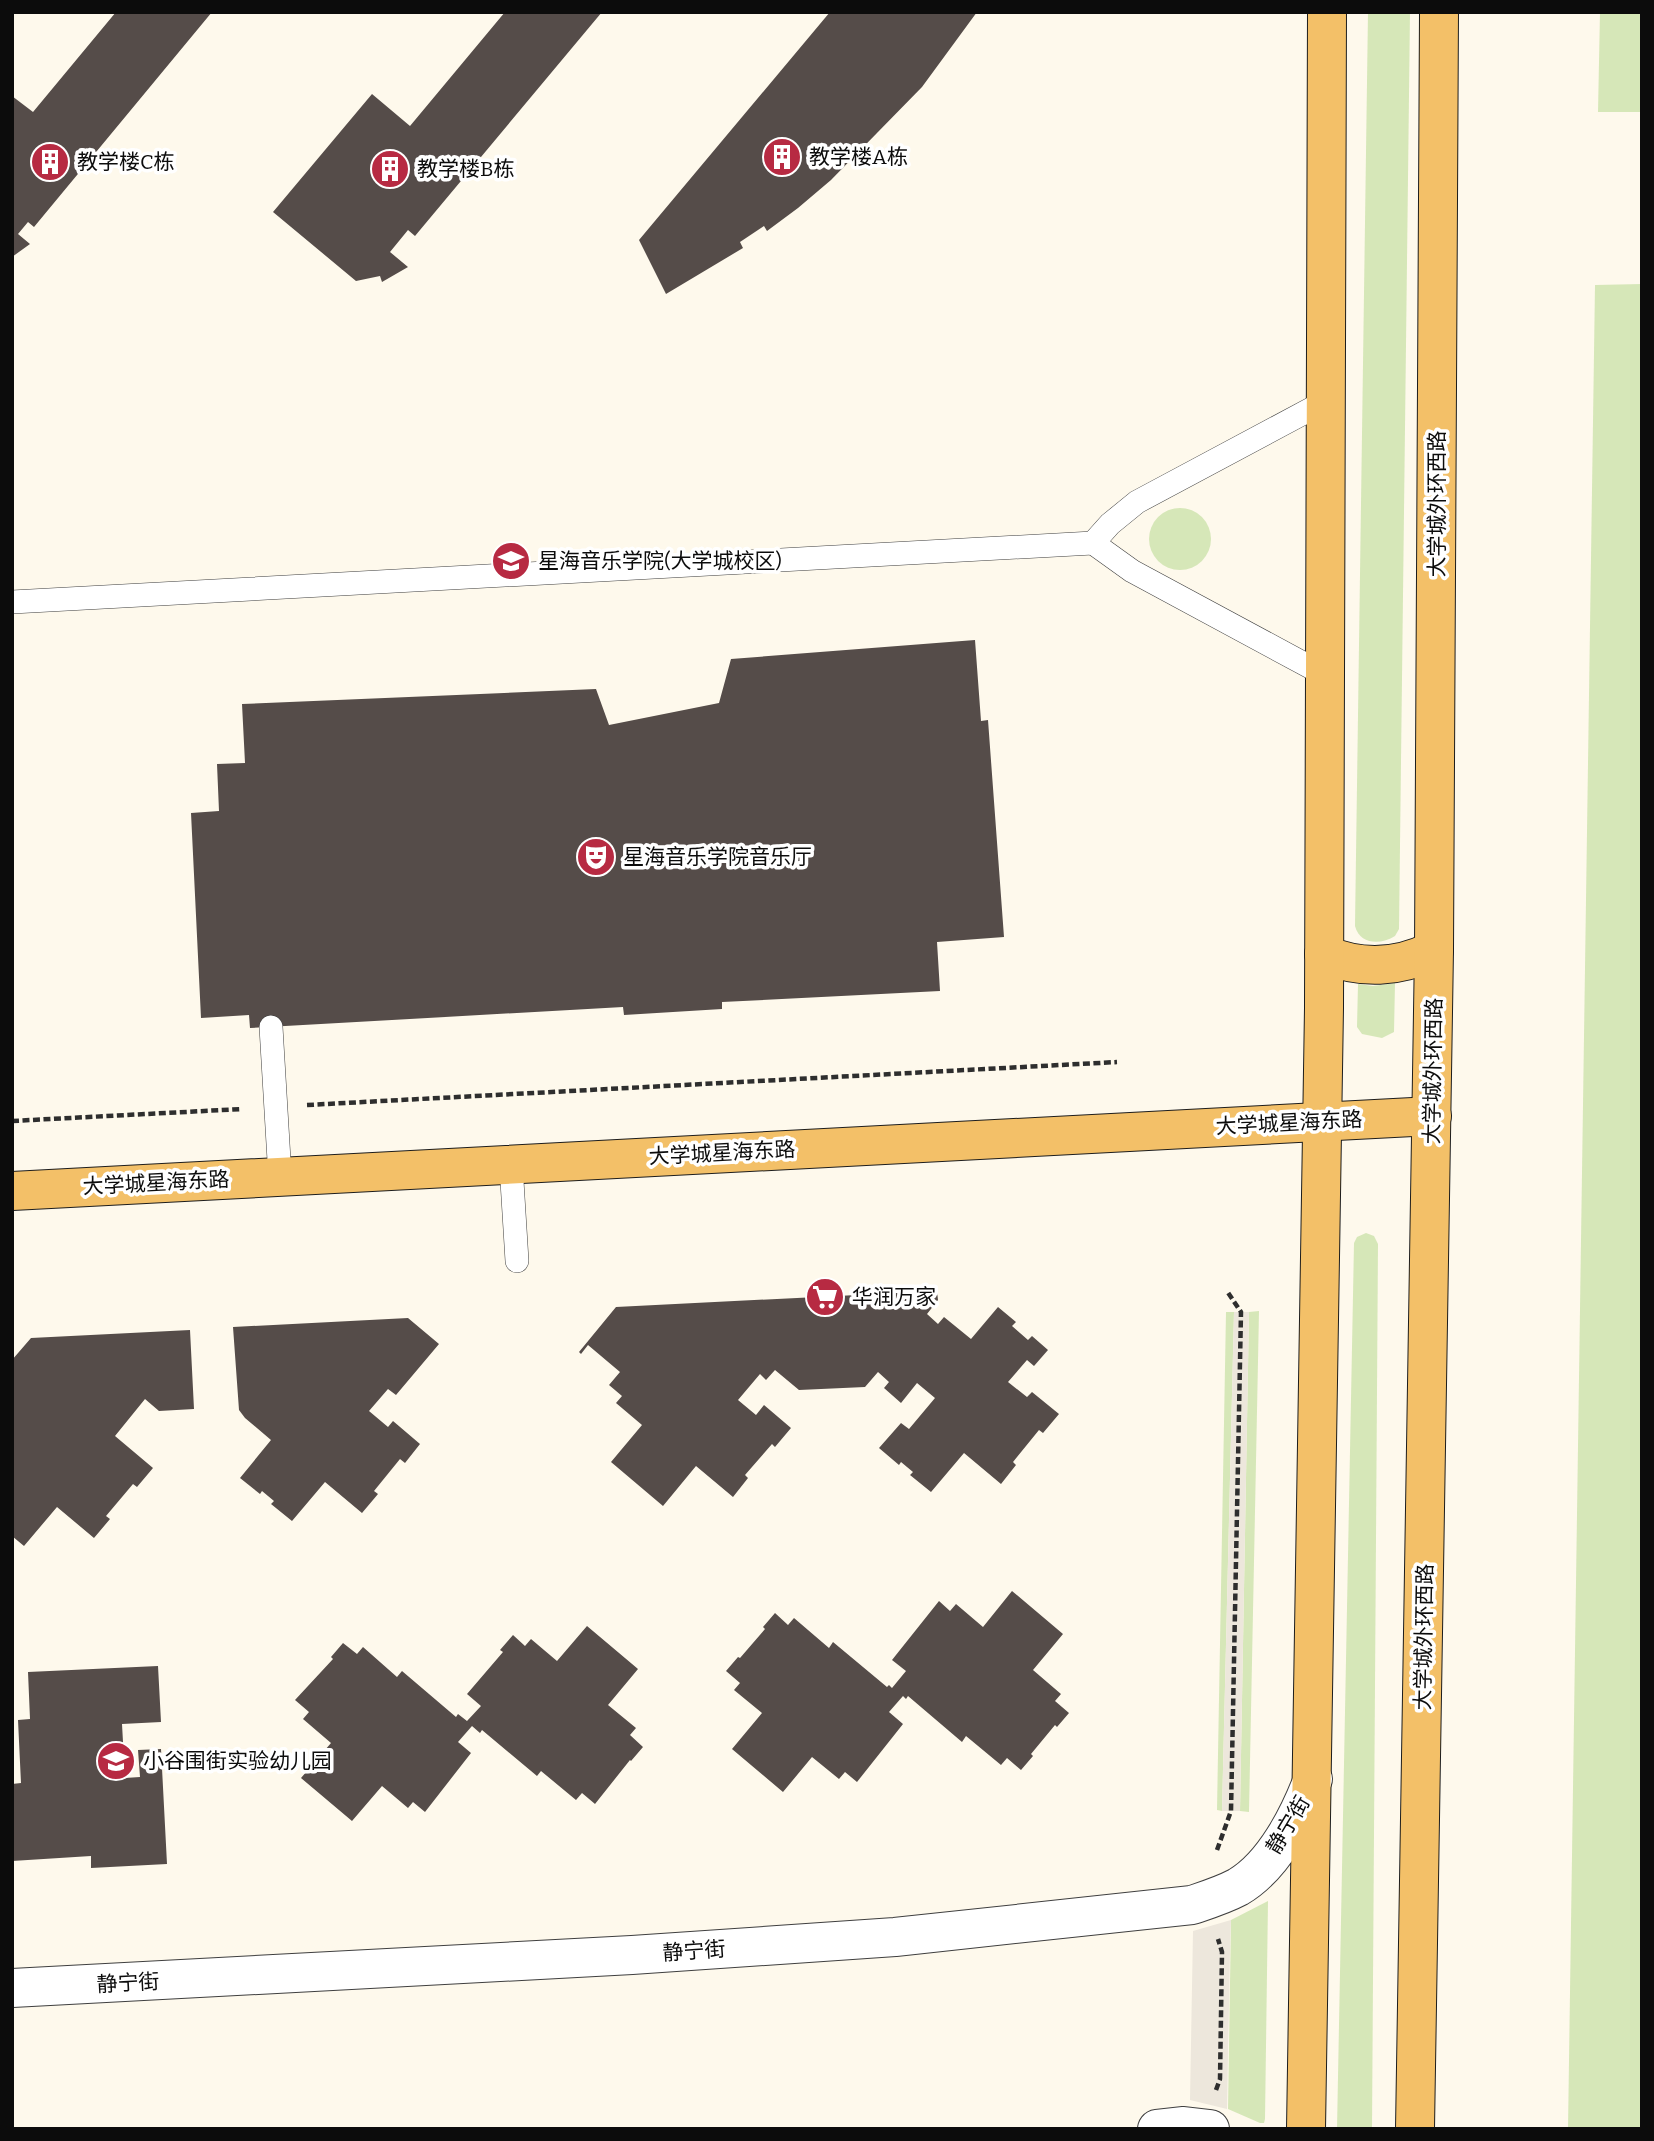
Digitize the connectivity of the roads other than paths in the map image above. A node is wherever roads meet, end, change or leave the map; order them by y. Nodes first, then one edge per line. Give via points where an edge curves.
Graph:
1 (1327, 12) edge
2 (1439, 12) edge
3 (1326, 401) junction
4 (1093, 543) junction
5 (12, 602) edge
6 (1325, 675) junction
7 (1434, 950) junction
8 (1324, 954) junction
9 (271, 1027) dead end
10 (1432, 1116) junction
11 (1323, 1121) junction
12 (511, 1165) junction
13 (281, 1177) junction
14 (12, 1191) edge
15 (517, 1261) dead end
16 (1313, 1779) junction
17 (12, 1988) edge
18 (1213, 2110) edge
19 (1157, 2129) edge
20 (1306, 2129) edge
21 (1415, 2129) edge

1 - 3 main road
2 - 7 main road, 大学城外环西路
3 - 4 lane via 1137,502
3 - 6 main road
4 - 5 lane
4 - 6 lane via 1139,575
6 - 8 main road
7 - 8 main road via 1380,965
7 - 10 main road, 大学城外环西路
8 - 11 main road
9 - 13 lane
10 - 11 main road, 大学城星海东路
10 - 21 main road, 大学城外环西路
11 - 12 main road, 大学城星海东路
11 - 16 main road
12 - 13 main road, 大学城星海东路
12 - 15 lane
13 - 14 main road, 大学城星海东路
16 - 17 street, 静宁街 via 1296,1820 1264,1864 1241,1885 1192,1905 895,1937
16 - 20 main road
18 - 19 street via 1184,2126

